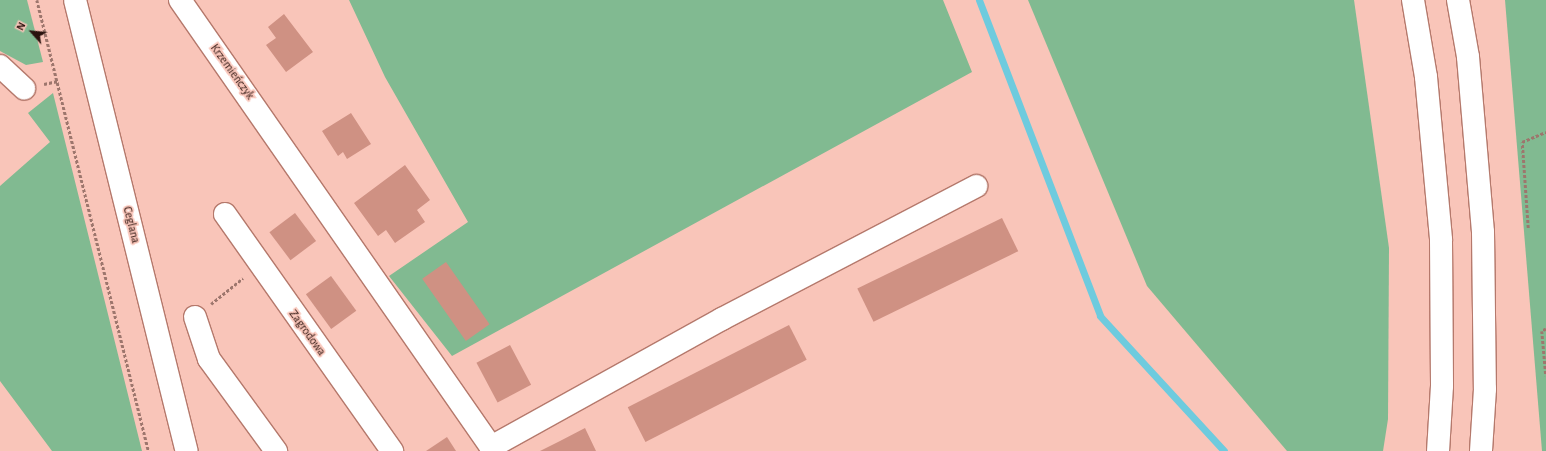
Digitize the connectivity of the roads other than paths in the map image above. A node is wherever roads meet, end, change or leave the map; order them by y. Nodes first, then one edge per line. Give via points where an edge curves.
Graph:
1 (75, 0) edge
2 (180, 0) edge
3 (1413, 0) edge
4 (1458, 0) edge
5 (0, 66) edge
6 (24, 88) dead end
7 (976, 186) dead end
8 (224, 214) dead end
9 (195, 316) road end
10 (187, 451) edge
11 (276, 451) edge
12 (392, 451) edge
13 (1438, 451) edge
14 (1481, 451) edge

1 - 10 street, Ceglana
2 - 7 street, Krzemieńczyk via 283,144 380,290 455,390 491,447 722,319
3 - 13 street via 1426,77 1441,240 1442,386
4 - 14 street via 1468,57 1483,232 1485,389
5 - 6 street
8 - 12 street, Zagrodowa
9 - 11 street via 209,359

